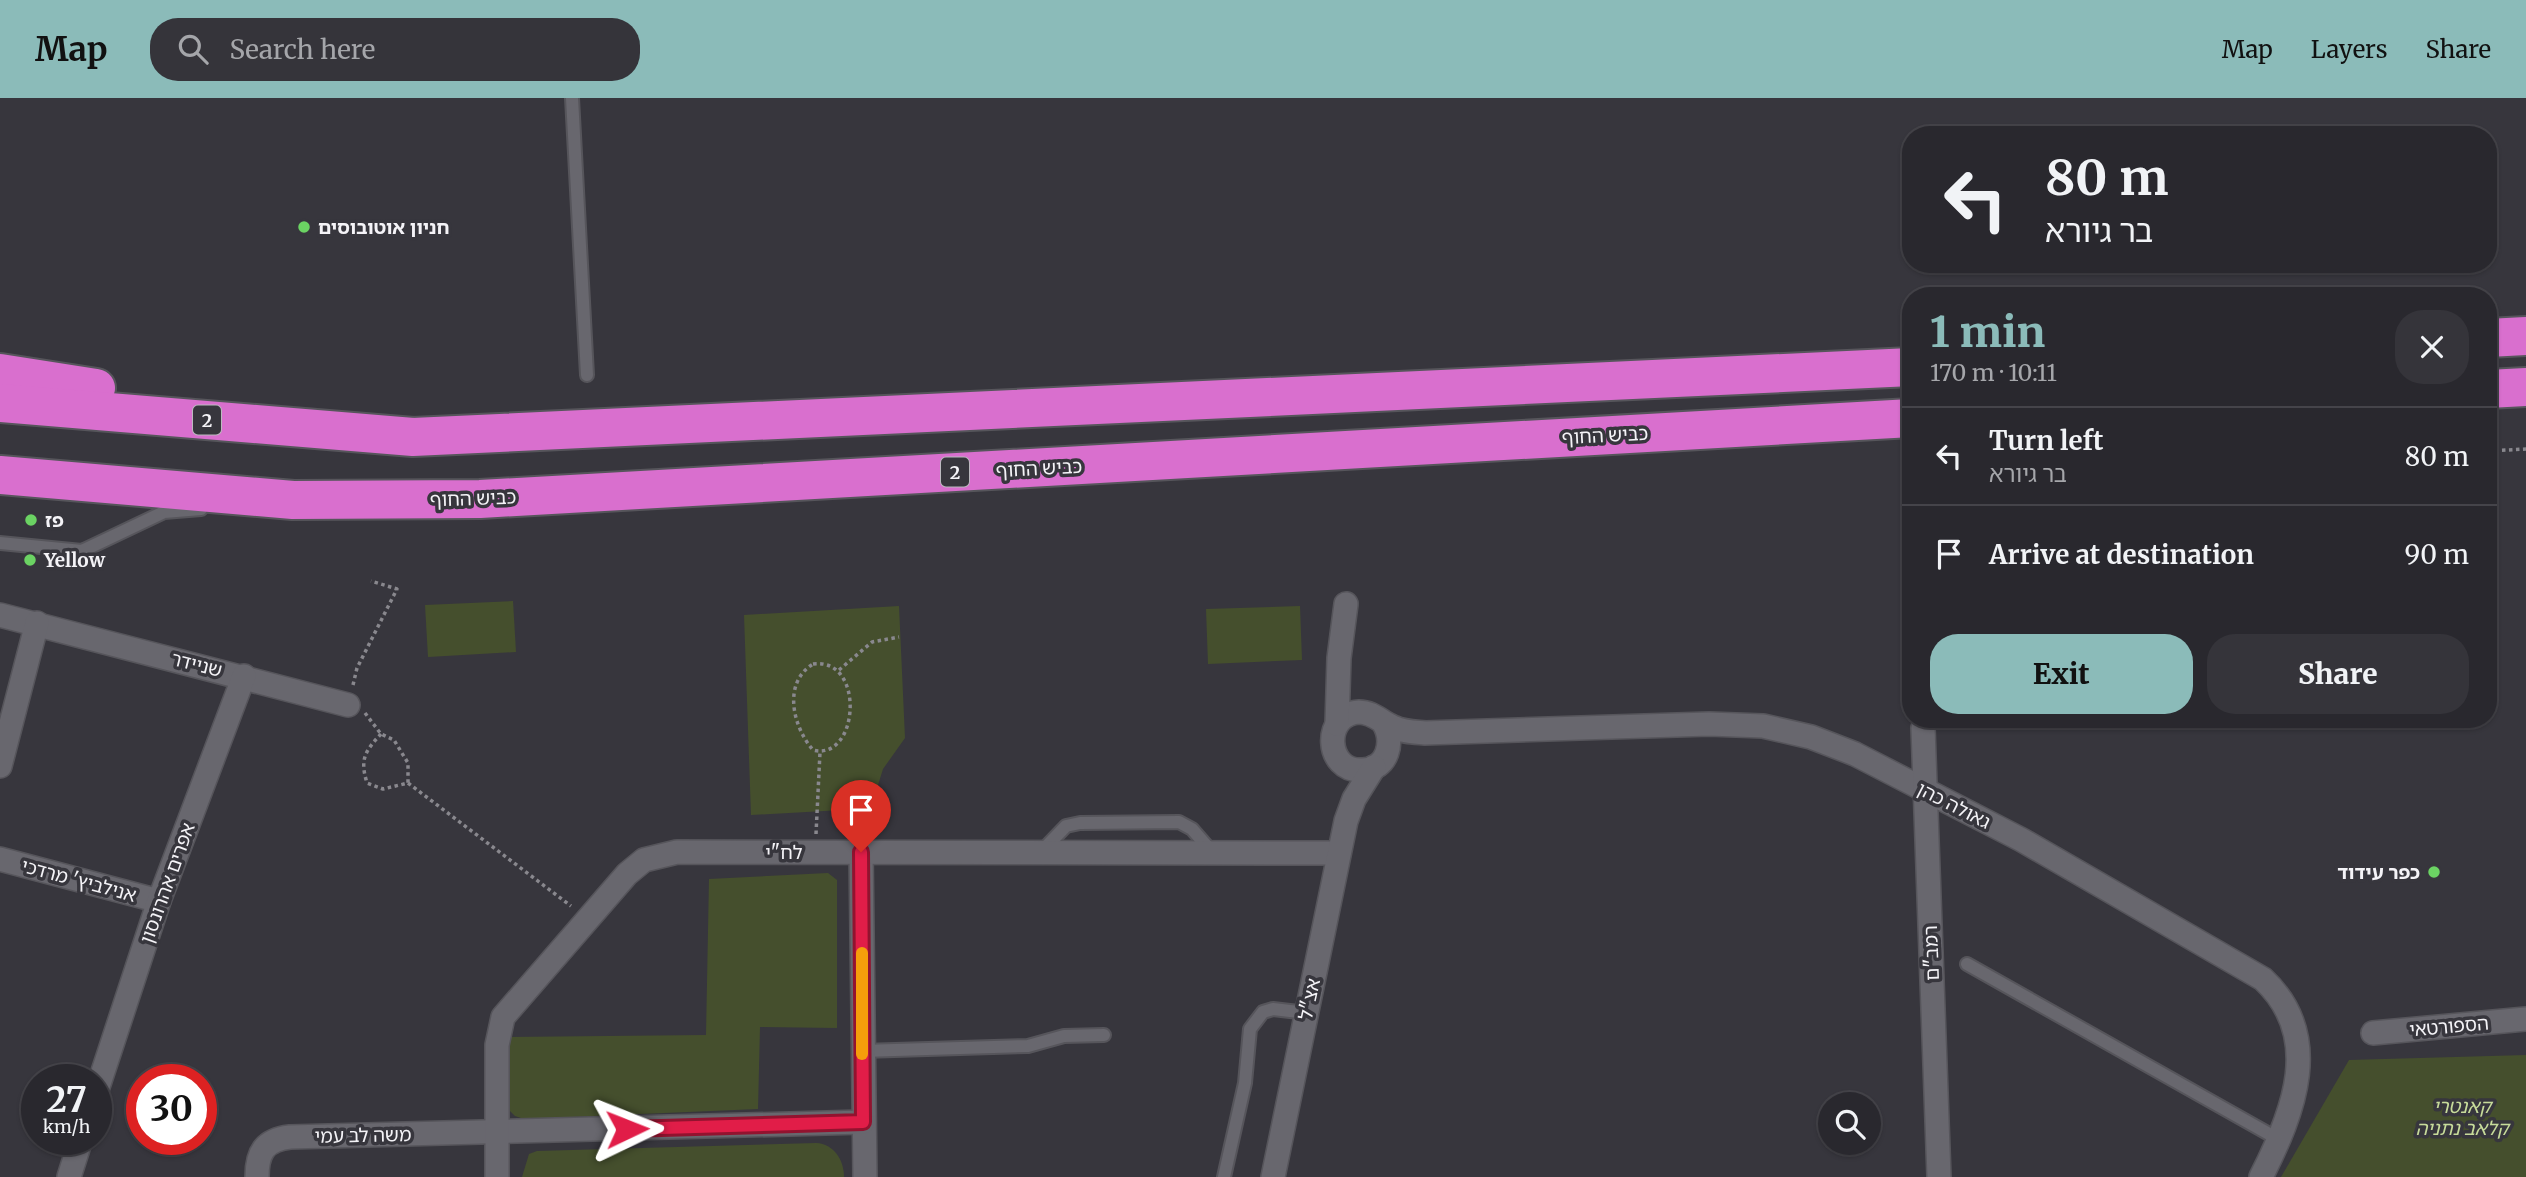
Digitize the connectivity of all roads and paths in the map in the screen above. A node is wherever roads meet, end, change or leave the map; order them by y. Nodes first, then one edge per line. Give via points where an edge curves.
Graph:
1 (572, 98) edge
2 (2526, 336) edge
3 (2497, 338) edge
4 (1902, 367) edge
5 (0, 373) edge
6 (587, 375) dead end
7 (2526, 387) edge
8 (2497, 389) edge
9 (0, 403) edge
10 (1902, 419) edge
11 (413, 437) junction
12 (2526, 449) edge
13 (2497, 451) edge
14 (0, 475) edge
15 (293, 500) junction
16 (0, 543) edge
17 (371, 581) dead end
18 (1346, 604) dead end
19 (0, 615) edge
20 (37, 623) junction
21 (899, 637) dead end
22 (839, 670) junction
23 (244, 676) junction
24 (1338, 678) junction
25 (348, 705) junction
26 (1375, 717) junction
27 (1337, 724) junction
28 (1923, 728) dead end
29 (1442, 733) junction
30 (381, 734) junction
31 (820, 752) junction
32 (1335, 755) junction
33 (1379, 763) junction
34 (0, 766) edge
35 (408, 783) junction
36 (1925, 789) junction
37 (1346, 821) junction
38 (815, 852) junction
39 (861, 852) junction
40 (1339, 853) junction
41 (0, 859) edge
42 (159, 901) junction
43 (588, 919) junction
44 (1967, 964) dead end
45 (1307, 1013) junction
46 (2526, 1019) edge
47 (2373, 1033) dead end
48 (1104, 1035) dead end
49 (862, 1051) junction
50 (106, 1064) edge
51 (863, 1122) junction
52 (496, 1132) junction
53 (2278, 1139) junction
54 (76, 1155) edge
55 (69, 1177) edge
56 (257, 1177) edge
57 (497, 1177) edge
58 (864, 1177) edge
59 (1224, 1177) edge
60 (1273, 1177) edge
61 (1939, 1177) edge
62 (2261, 1177) edge

1 - 6 lane
2 - 3 highway
4 - 11 highway, 2
5 - 11 highway
7 - 8 highway
9 - 11 highway, 2
10 - 15 highway, כביש החוף / 2 via 494,499
12 - 13 path
14 - 15 highway, כביש החוף / 2
15 - 16 lane via 163,512 82,551
17 - 25 path via 397,589 357,668
18 - 24 street
19 - 20 street, שניידר
20 - 23 street, שניידר
20 - 34 street
21 - 22 path via 872,642
22 - 31 path via 850,701 849,718 837,746
22 - 31 path via 830,664 813,664 804,669 796,686 798,727 813,750
23 - 25 street, שניידר
23 - 42 street, אפרים אהרונסון
24 - 26 street via 1350,698
24 - 27 street
25 - 30 path via 368,715
26 - 27 street via 1348,715
26 - 29 street, גאולה כהן via 1411,732
26 - 33 street via 1390,740
27 - 32 street via 1332,737
28 - 36 street, רמב"ם
29 - 33 street, גאולה כהן via 1416,741
29 - 36 street, גאולה כהן via 1763,726 1832,744
30 - 35 path via 394,740 408,763
30 - 35 path via 361,762 366,783 383,789
31 - 38 path
32 - 33 street via 1349,769 1359,771
32 - 37 street, אצ"ל
33 - 37 street, אצ"ל via 1354,799
35 - 43 path
36 - 53 street, גאולה כהן via 2239,965 2281,996 2293,1018 2299,1070
36 - 61 street, רמב"ם
37 - 40 street, אצ"ל
38 - 39 street, לח"י
38 - 43 street, לח"י via 659,855 626,874
39 - 40 street, לח"י
39 - 49 street
40 - 45 street, אצ"ל
41 - 42 street, אנילביץ' מרדכי
42 - 50 street, אפרים אהרונסון
43 - 52 street, לח"י via 503,1017
44 - 53 lane
45 - 59 lane via 1273,1009 1263,1012 1250,1029 1245,1083
45 - 60 street, אצ"ל
46 - 47 street, הספורטאי
48 - 49 lane via 1064,1036 1028,1046
49 - 51 street
51 - 52 street, משה לב עמי
51 - 58 street
52 - 56 street, משה לב עמי via 281,1138 261,1151
52 - 57 street, לח"י
53 - 62 street, גאולה כהן
54 - 55 street

